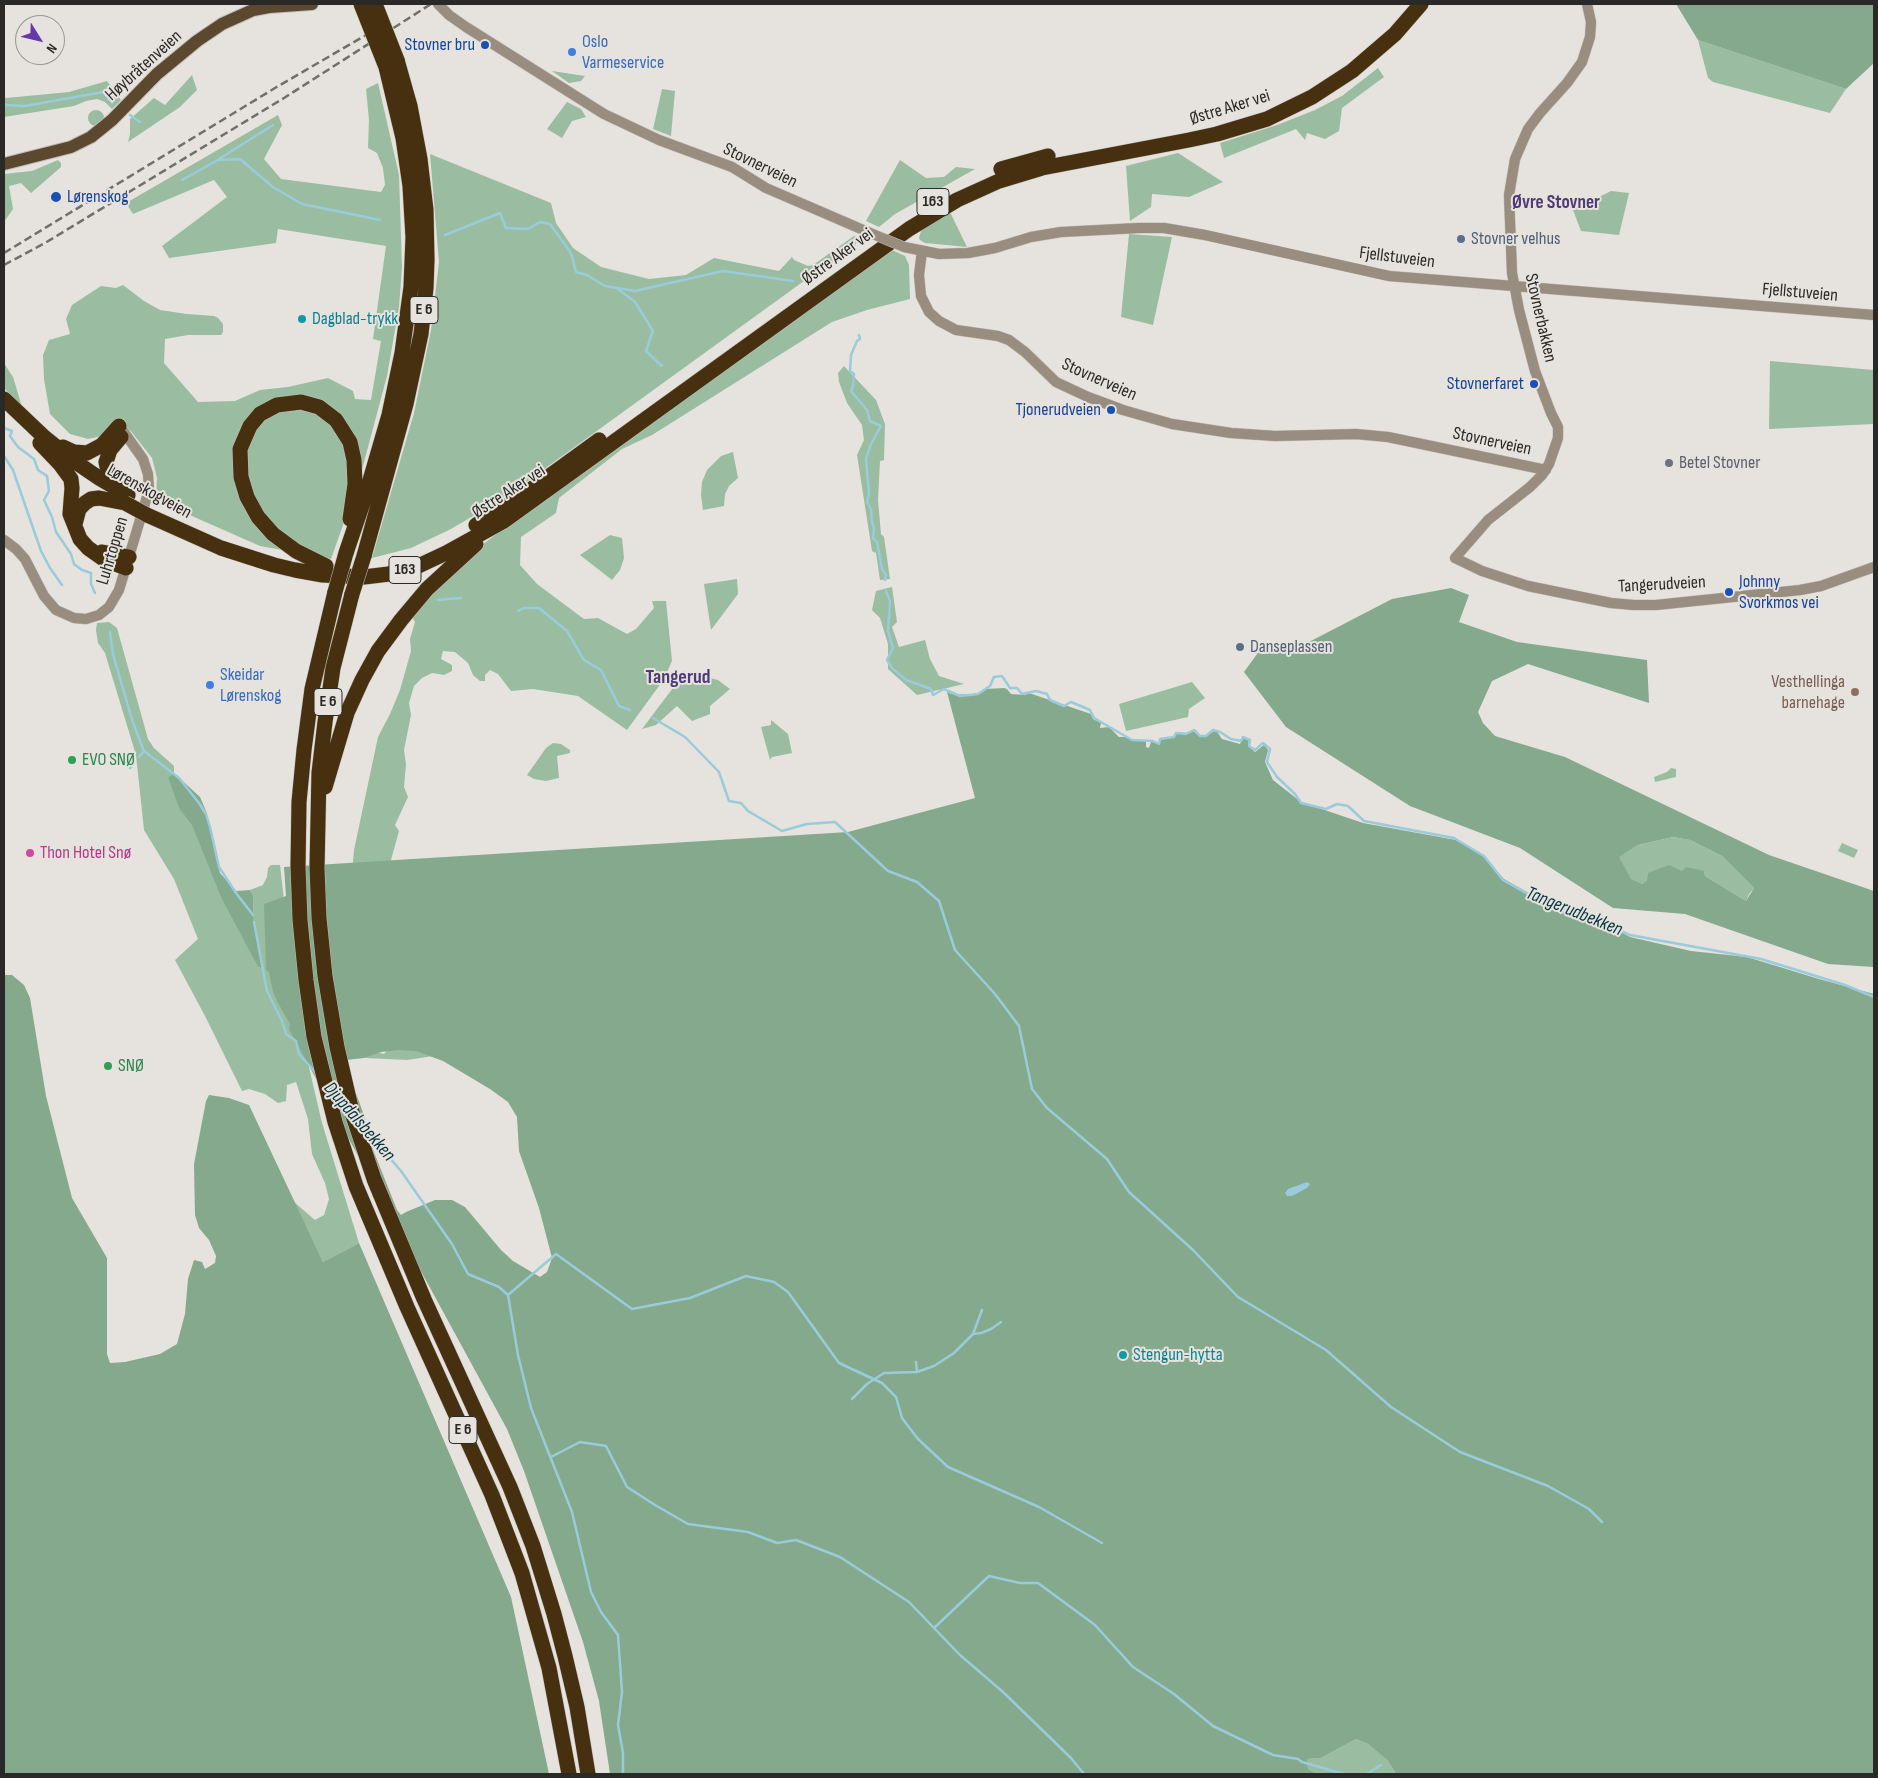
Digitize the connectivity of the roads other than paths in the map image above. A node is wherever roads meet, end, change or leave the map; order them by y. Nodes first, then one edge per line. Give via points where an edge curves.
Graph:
1 (312, 4) edge
2 (361, 4) edge
3 (376, 4) edge
4 (1408, 4) edge
5 (1422, 4) edge
6 (1587, 4) edge
7 (440, 5) edge
8 (391, 64) junction
9 (4, 164) edge
10 (922, 251) junction
11 (1514, 286) junction
12 (1874, 315) edge
13 (4, 399) edge
14 (4, 410) edge
15 (122, 429) junction
16 (42, 439) junction
17 (1546, 470) junction
18 (127, 499) junction
19 (504, 521) junction
20 (74, 525) junction
21 (4, 540) edge
22 (346, 551) junction
23 (1455, 558) joint
24 (127, 562) junction
25 (290, 565) junction
26 (326, 566) junction
27 (1874, 567) edge
28 (318, 813) junction
29 (569, 1774) edge
30 (588, 1774) edge

1 - 9 main road, Høybråtenveien via 254,10 222,24 175,59 103,128 79,144
2 - 8 highway, E 6, bridge
3 - 8 highway, E 6, bridge
4 - 26 highway, Østre Aker vei / 163 via 1345,63 1306,89 1246,116 1026,161 953,191 882,235 550,476 473,527 426,553 399,562 365,568
5 - 19 highway, Østre Aker vei / 163 via 1384,44 1346,76 1312,98 1267,119 1197,139 1042,168 999,181 950,204 908,229
6 - 11 street, Stovnerbakken via 1590,37 1582,62 1528,129 1515,159 1509,196
7 - 10 street, Stovnerveien, bridge via 466,28 604,114 660,140 732,167 766,188 868,232
8 - 22 highway, E 6 via 410,186 411,287 404,346 389,415
8 - 28 highway, E 6, bridge via 410,106 420,159 426,210 426,288 421,334 406,404 334,668 321,751
10 - 11 street, Fjellstuveien via 968,253 1052,234 1164,228 1383,275
10 - 17 street, Stovnerveien via 919,283 923,301 934,318 956,330 1004,338 1064,386 1102,403 1187,427 1275,436 1356,434
11 - 12 street, Fjellstuveien
11 - 17 street, Stovnerbakken via 1531,357 1558,427 1558,438
13 - 16 highway, Lørenskogveien / 163
14 - 16 highway, Lørenskogveien / 163
15 - 16 highway via 87,454
15 - 18 highway via 110,450 106,466 109,476
15 - 24 street, Luhrtoppen via 143,459 149,482 147,499
16 - 18 highway, Lørenskogveien / 163 via 82,474
16 - 20 highway via 71,479 70,514
17 - 23 street, Stovnerbakken via 1488,520
18 - 20 highway via 91,500 79,509
18 - 25 highway, Lørenskogveien / 163, bridge via 159,517
19 - 25 highway, Østre Aker vei / 163 via 430,561 389,574 347,577
19 - 28 highway via 427,589 378,652 341,729
20 - 24 highway via 80,539 93,551
21 - 24 street, Luhrtoppen via 25,559 52,606 74,618 91,618 109,607 120,590
22 - 26 highway, E 6 via 355,484 354,460 346,434 330,414 313,404 289,402 265,410 255,419 242,441 239,466 245,492 258,517 273,534 296,551
22 - 29 highway, E 6, bridge via 312,689 299,802 300,920 314,1037 335,1122 356,1186 406,1307 492,1495 522,1573 549,1668
23 - 27 street, Tangerudveien via 1528,586 1634,605 1800,590 1822,586
25 - 26 highway, Østre Aker vei / 163
28 - 30 highway, E 6 via 318,894 325,976 353,1116 395,1232 533,1546 565,1656

